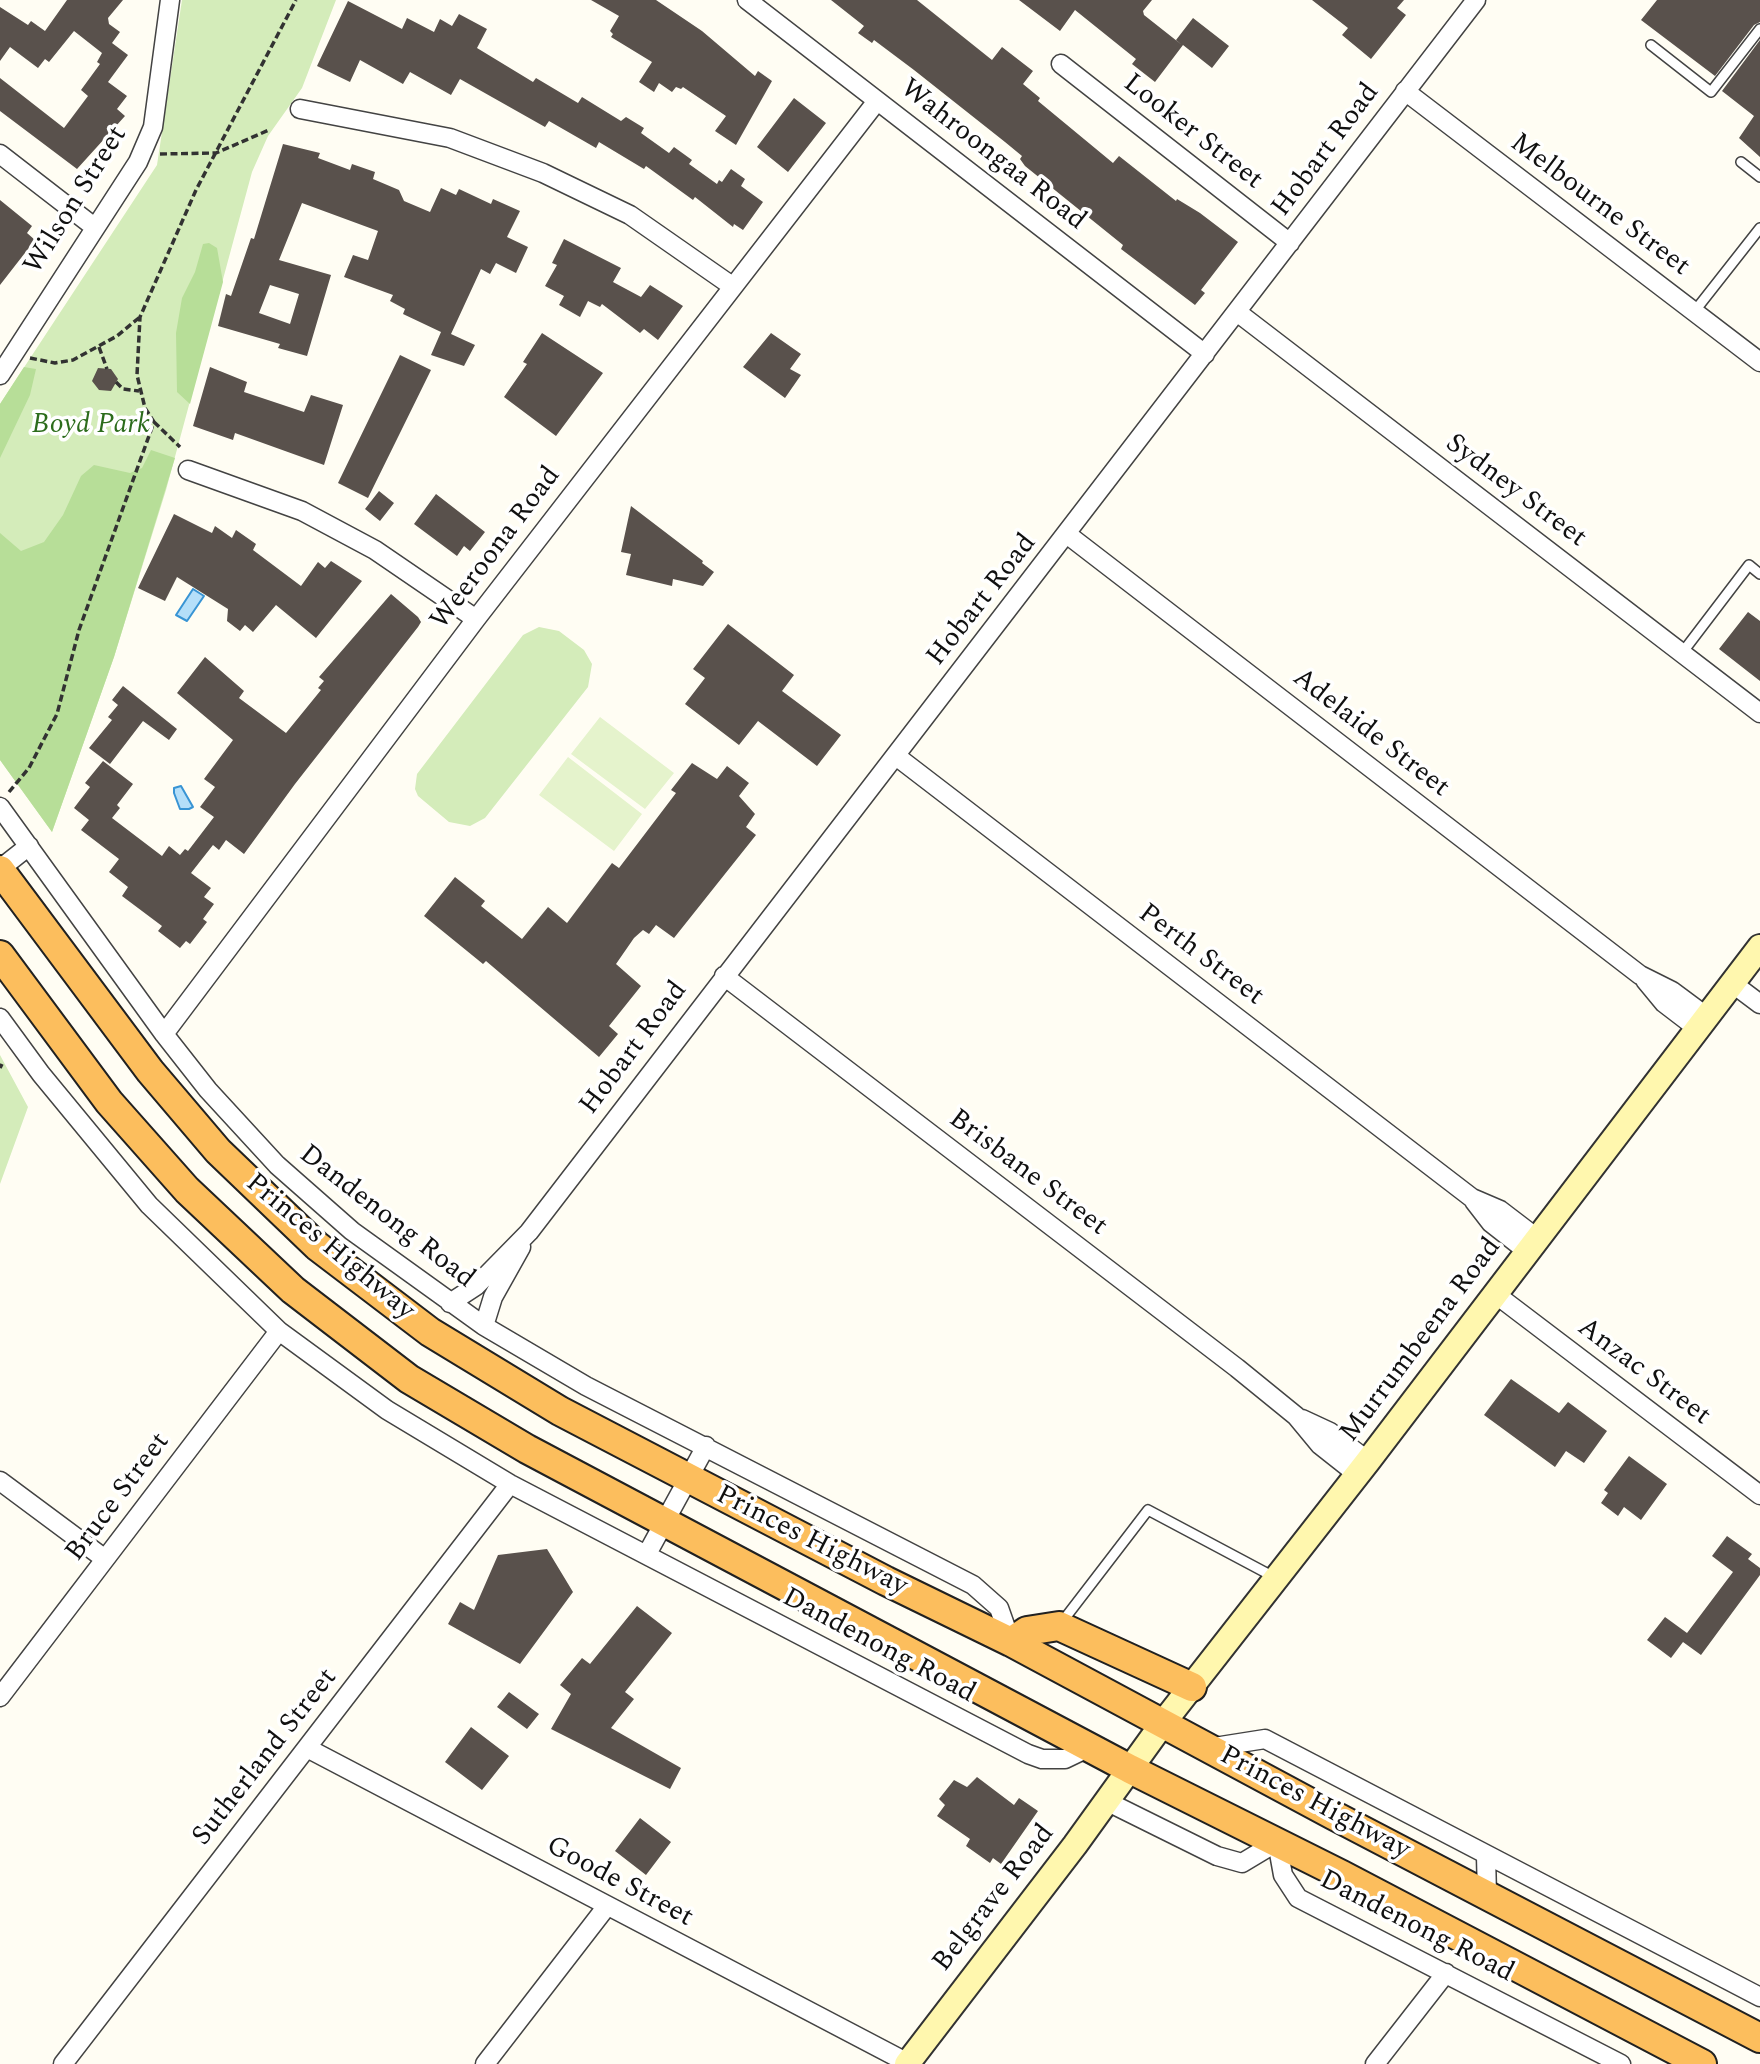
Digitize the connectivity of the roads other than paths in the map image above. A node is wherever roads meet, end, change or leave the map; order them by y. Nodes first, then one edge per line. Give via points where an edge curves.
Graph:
1 (170, 0) edge
2 (747, 0) edge
3 (1476, 0) edge
4 (1760, 29) edge
5 (1651, 45) dead end
6 (1061, 64) dead end
7 (1405, 92) junction
8 (877, 101) junction
9 (300, 108) dead end
10 (0, 154) edge
11 (1741, 162) dead end
12 (1760, 177) edge
13 (93, 226) junction
14 (1760, 228) edge
15 (1290, 243) junction
16 (732, 286) junction
17 (1237, 312) junction
18 (1694, 312) junction
19 (1205, 354) junction
20 (1760, 362) edge
21 (0, 375) edge
22 (188, 470) dead end
23 (1068, 535) junction
24 (1760, 574) edge
25 (476, 619) junction
26 (1682, 653) junction
27 (1760, 713) edge
28 (896, 756) junction
29 (0, 807) edge
30 (29, 846) junction
31 (0, 870) edge
32 (1760, 947) edge
33 (0, 955) edge
34 (724, 976) junction
35 (1732, 983) junction
36 (1760, 1004) edge
37 (0, 1018) edge
38 (1703, 1023) junction
39 (164, 1034) junction
40 (529, 1232) junction
41 (1533, 1245) junction
42 (1494, 1293) junction
43 (450, 1303) junction
44 (484, 1326) junction
45 (279, 1331) junction
46 (706, 1446) junction
47 (1363, 1468) junction
48 (689, 1479) junction
49 (0, 1481) edge
50 (510, 1484) junction
51 (1760, 1495) edge
52 (665, 1522) junction
53 (647, 1554) junction
54 (105, 1559) junction
55 (1277, 1578) junction
56 (1059, 1626) junction
57 (1011, 1642) junction
58 (1192, 1687) junction
59 (0, 1697) edge
60 (1163, 1723) junction
61 (1090, 1747) junction
62 (307, 1748) junction
63 (1208, 1748) junction
64 (1130, 1769) junction
65 (1106, 1801) junction
66 (1276, 1842) junction
67 (1486, 1856) junction
68 (1487, 1895) junction
69 (607, 1906) junction
70 (1446, 1973) junction
71 (1760, 1997) edge
72 (1760, 2038) edge
73 (907, 2063) edge
74 (63, 2064) edge
75 (485, 2064) edge
76 (1375, 2064) edge
77 (1621, 2064) edge
78 (1702, 2064) edge

1 - 13 street, Wilson Street via 153,127 141,154
2 - 8 street, Wahroongaa Road
3 - 7 street, Hobart Road
4 - 5 lane via 1711,92
6 - 15 street, Looker Street
7 - 15 street, Hobart Road
7 - 18 street, Melbourne Street
8 - 16 street, Weeroona Road
8 - 19 street, Wahroongaa Road
9 - 16 street via 450,138 543,173 630,215
10 - 13 street
11 - 12 lane
13 - 21 street, Wilson Street
14 - 18 lane
15 - 17 street, Hobart Road
16 - 25 street, Weeroona Road
17 - 19 street, Hobart Road
17 - 26 street, Sydney Street
18 - 20 street, Melbourne Street
19 - 23 street, Hobart Road
22 - 25 street via 302,511 375,550
23 - 28 street, Hobart Road
23 - 38 street, Adelaide Street via 1640,975 1672,991
24 - 26 lane via 1749,565
25 - 39 street, Weeroona Road
26 - 27 street, Sydney Street
28 - 34 street, Hobart Road
28 - 41 street, Perth Street via 1472,1198 1500,1210
29 - 30 street, Dandenong Road
30 - 31 street
30 - 39 street, Dandenong Road
31 - 48 highway, Princes Highway via 174,1102 299,1231 467,1357
32 - 35 main road, Murrumbeena Road
33 - 52 highway, Princes Highway via 143,1143 240,1244 293,1290 372,1353 443,1400
34 - 40 street, Hobart Road
34 - 47 street, Brisbane Street via 1296,1416 1330,1432
35 - 36 street
35 - 38 main road, Murrumbeena Road
37 - 45 street, Dandenong Road via 149,1205
38 - 41 main road, Murrumbeena Road
39 - 43 street, Dandenong Road via 277,1166 352,1231
40 - 43 street, Hobart Road via 476,1286
40 - 44 street, Hobart Road via 493,1297
41 - 42 main road, Murrumbeena Road
42 - 47 main road, Murrumbeena Road
42 - 51 street, Anzac Street
43 - 44 street, Dandenong Road
44 - 46 street, Dandenong Road via 586,1386
45 - 50 street, Dandenong Road via 387,1410
45 - 54 street, Bruce Street
46 - 48 street
46 - 57 street, Dandenong Road via 973,1585 999,1608
47 - 55 main road, Murrumbeena Road
48 - 52 street
48 - 57 highway, Princes Highway
49 - 54 street
50 - 53 street, Dandenong Road
50 - 62 street, Sutherland Street
52 - 53 street
52 - 61 highway, Princes Highway
53 - 61 street, Dandenong Road via 1028,1755 1065,1759
54 - 59 street, Bruce Street
55 - 56 lane via 1148,1510
55 - 58 main road, Murrumbeena Road
56 - 57 highway via 1027,1631
56 - 58 highway
57 - 60 highway, Princes Highway
58 - 60 main road, Murrumbeena Road
60 - 63 highway, Princes Highway
60 - 64 main road, Murrumbeena Road
61 - 64 highway, Princes Highway
62 - 69 street, Goode Street
62 - 74 street, Sutherland Street
63 - 67 street via 1265,1739
63 - 68 highway, Princes Highway
64 - 65 main road, Belgrave Road
64 - 66 highway, Princes Highway
65 - 66 street via 1217,1856 1242,1863
65 - 73 main road, Belgrave Road
66 - 70 street, Dandenong Road via 1283,1875 1298,1898
66 - 78 highway, Princes Highway
67 - 68 street
67 - 71 street
68 - 72 highway, Princes Highway
69 - 73 street, Goode Street
69 - 75 street
70 - 76 street
70 - 77 street, Dandenong Road

